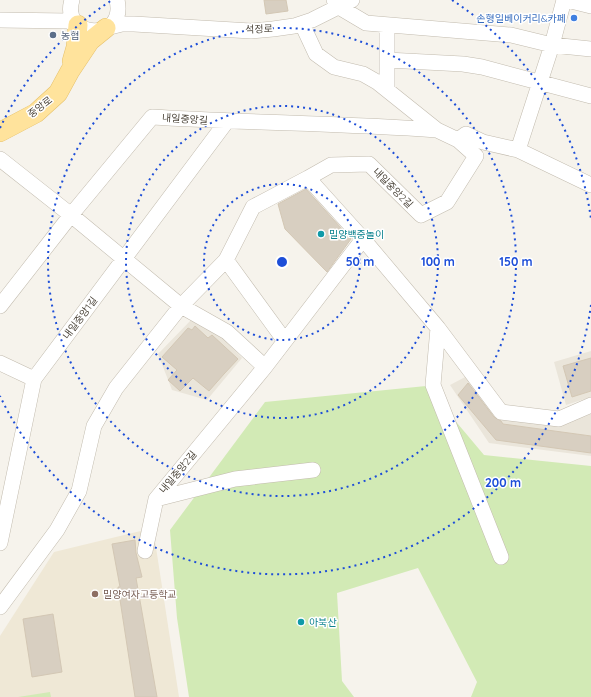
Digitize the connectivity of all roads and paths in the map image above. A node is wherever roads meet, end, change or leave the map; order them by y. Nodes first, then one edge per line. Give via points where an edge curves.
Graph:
1 (70, 0) edge
2 (130, 0) edge
3 (566, 0) edge
4 (342, 2) edge
5 (118, 5) edge
6 (591, 6) edge
7 (0, 20) edge
8 (35, 20) junction
9 (302, 24) junction
10 (78, 25) junction
11 (159, 25) junction
12 (387, 25) junction
13 (106, 28) junction
14 (552, 45) junction
15 (591, 49) edge
16 (387, 60) junction
17 (70, 70) junction
18 (540, 83) junction
19 (387, 90) junction
20 (591, 96) edge
21 (227, 121) junction
22 (437, 130) junction
23 (0, 132) edge
24 (458, 140) junction
25 (518, 150) junction
26 (0, 159) edge
27 (308, 178) junction
28 (591, 186) edge
29 (71, 215) junction
30 (363, 239) junction
31 (124, 259) junction
32 (226, 260) junction
33 (0, 306) edge
34 (181, 306) junction
35 (438, 328) junction
36 (285, 341) junction
37 (0, 363) edge
38 (265, 367) junction
39 (34, 379) junction
40 (591, 405) edge
41 (313, 470) dead end
42 (156, 499) junction
43 (0, 544) edge
44 (145, 551) dead end
45 (501, 556) dead end
46 (0, 607) edge

1 - 8 street via 60,9
1 - 10 street via 73,19
2 - 5 street
3 - 6 street
3 - 14 street
4 - 9 street, 석정로
4 - 12 street via 366,23
5 - 11 street
5 - 13 street via 116,17
7 - 8 street
8 - 10 street, 석정로 via 68,21
9 - 11 street, 석정로 via 251,31
9 - 19 street via 316,54 334,67 363,74
10 - 13 street, 석정로 via 92,32
10 - 17 main road
11 - 13 street, 석정로 via 122,24
12 - 14 street via 511,35
12 - 16 street
13 - 17 main road via 90,41
14 - 15 street
14 - 18 street
16 - 18 street via 463,64
16 - 19 street
17 - 23 main road, 중앙로 via 58,93 36,113
18 - 20 street
18 - 25 street
19 - 22 street
21 - 22 street, 내일중앙길
21 - 29 street, 내일중앙길 via 152,117
21 - 31 street, 내일중앙1길
22 - 24 street, 내일중앙2길
24 - 25 street via 466,134 483,142
24 - 27 street, 내일중앙2길 via 476,156 447,202 421,215 369,164 331,165
25 - 28 street
26 - 29 street
27 - 30 street
27 - 32 street, 내일중앙2길 via 253,207
29 - 31 street
29 - 33 street, 내일중앙길
30 - 35 street
30 - 36 street, 내일중앙2길
31 - 34 street
31 - 39 street, 내일중앙1길
32 - 34 street, 내일중앙2길
32 - 36 street
34 - 38 street via 228,332
34 - 46 street via 116,388 94,426 79,491 57,530
35 - 40 street via 501,412 559,419
35 - 45 street via 433,385
36 - 38 street, 내일중앙2길
37 - 39 street
38 - 42 street, 내일중앙2길
39 - 43 street, 내일중앙1길
41 - 42 street, 내일중앙2길 via 235,479
42 - 44 street

